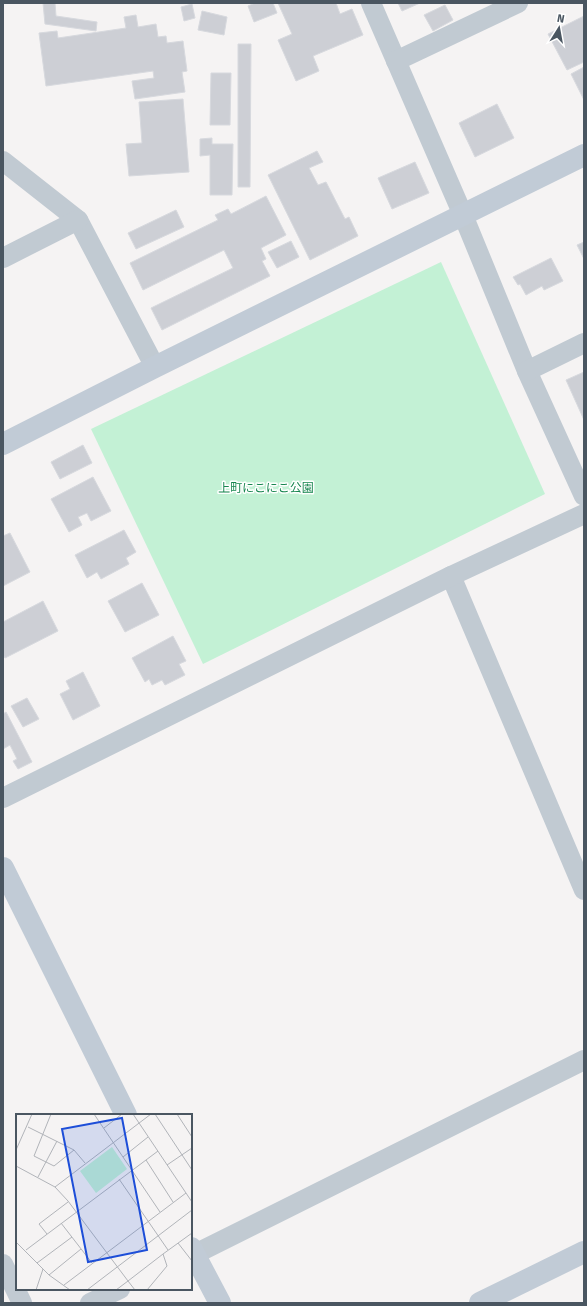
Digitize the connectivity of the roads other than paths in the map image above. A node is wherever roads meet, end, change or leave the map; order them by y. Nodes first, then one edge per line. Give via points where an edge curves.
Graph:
1 (371, 3) edge
2 (518, 3) edge
3 (396, 61) junction
4 (584, 155) edge
5 (3, 161) edge
6 (463, 215) junction
7 (78, 220) junction
8 (3, 258) edge
9 (584, 343) edge
10 (156, 367) junction
11 (527, 371) junction
12 (3, 444) edge
13 (584, 496) edge
14 (584, 514) edge
15 (451, 576) junction
16 (3, 798) edge
17 (3, 868) edge
18 (584, 890) edge
19 (584, 1060) edge
20 (126, 1114) edge
21 (584, 1252) edge
22 (192, 1253) edge
23 (3, 1264) edge
24 (118, 1290) edge
25 (22, 1303) edge
26 (90, 1303) edge
27 (220, 1303) edge
28 (480, 1303) edge

1 - 3 street
2 - 3 street
3 - 6 street
4 - 6 street
5 - 7 street
6 - 10 street
6 - 11 street
7 - 8 street
7 - 10 street
9 - 11 street
10 - 12 street
11 - 13 street
14 - 15 street
15 - 16 street
15 - 18 street
17 - 20 street
19 - 22 street
21 - 28 street
22 - 27 street
23 - 25 street
24 - 26 street

